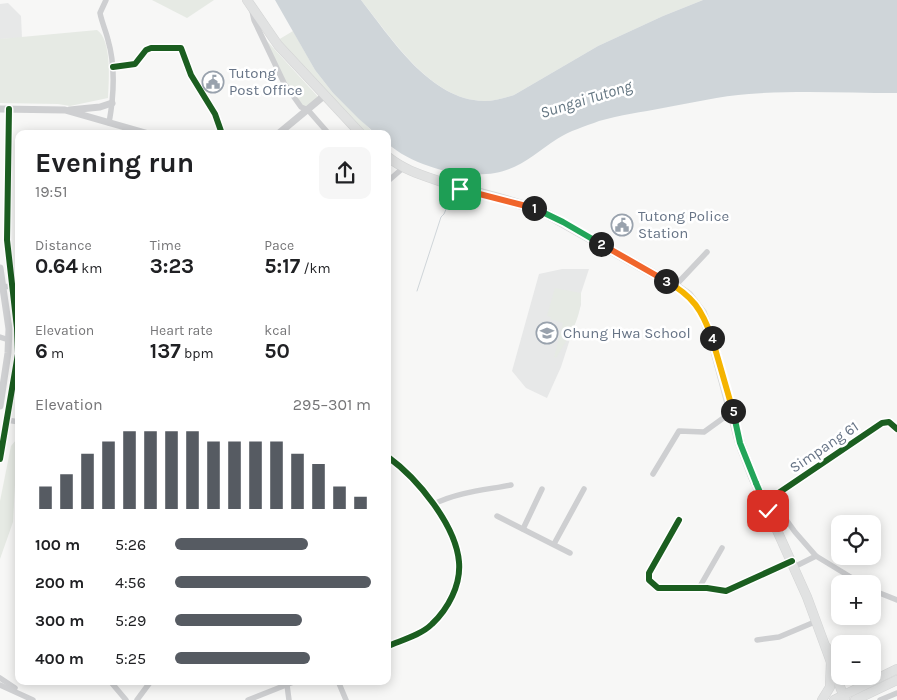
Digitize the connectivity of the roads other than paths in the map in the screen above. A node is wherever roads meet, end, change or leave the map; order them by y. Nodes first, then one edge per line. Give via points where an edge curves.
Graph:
1 (106, 0) edge
2 (249, 3) edge
3 (113, 67) junction
4 (325, 95) junction
5 (112, 103) junction
6 (9, 108) junction
7 (0, 109) edge
8 (65, 110) junction
9 (308, 110) junction
10 (109, 122) junction
11 (126, 130) edge
12 (221, 130) edge
13 (283, 130) edge
14 (326, 130) edge
15 (357, 130) edge
16 (391, 159) edge
17 (403, 168) junction
18 (391, 178) edge
19 (707, 252) dead end
20 (0, 268) edge
21 (15, 286) edge
22 (675, 286) junction
23 (3, 287) junction
24 (0, 337) edge
25 (9, 340) junction
26 (15, 372) edge
27 (0, 406) edge
28 (732, 411) junction
29 (7, 420) junction
30 (15, 421) edge
31 (897, 429) edge
32 (0, 459) edge
33 (391, 459) edge
34 (653, 474) dead end
35 (511, 485) dead end
36 (542, 489) dead end
37 (584, 489) dead end
38 (764, 500) junction
39 (434, 504) junction
40 (777, 507) dead end
41 (497, 516) dead end
42 (679, 520) dead end
43 (523, 528) junction
44 (554, 544) junction
45 (722, 548) dead end
46 (570, 554) dead end
47 (816, 556) junction
48 (793, 564) junction
49 (847, 575) edge
50 (699, 588) junction
51 (881, 594) edge
52 (897, 600) edge
53 (817, 622) junction
54 (757, 640) dead end
55 (391, 645) edge
56 (831, 655) edge
57 (897, 669) edge
58 (886, 674) junction
59 (881, 675) edge
60 (0, 678) edge
61 (897, 680) edge
62 (831, 683) edge
63 (0, 685) edge
64 (113, 685) edge
65 (149, 685) edge
66 (287, 685) joint
67 (340, 685) edge
68 (841, 685) edge
69 (897, 692) edge
70 (844, 698) edge
71 (31, 699) edge
72 (126, 700) edge
73 (137, 700) edge
74 (248, 700) edge
75 (289, 700) edge
76 (346, 700) edge
77 (822, 700) edge
78 (834, 700) edge
79 (855, 700) edge
80 (880, 700) edge

1 - 3 street via 100,13
2 - 4 main road via 278,45
2 - 9 street via 284,83 301,107
3 - 5 street
3 - 12 street via 135,64 151,48 181,48 191,76 215,114
4 - 9 street
4 - 15 main road
5 - 8 street
5 - 10 street
6 - 7 street
6 - 8 street
6 - 21 street via 7,240
8 - 10 street
9 - 13 street
9 - 14 street
10 - 11 street
16 - 17 main road
17 - 18 street
17 - 22 main road via 458,188 535,209
19 - 22 street
20 - 23 street
21 - 23 street
22 - 28 main road via 696,303 708,325
23 - 25 street
24 - 25 street
25 - 27 street
26 - 29 street
28 - 34 street via 704,432 678,432
28 - 38 main road via 740,443
29 - 30 street
29 - 32 street
31 - 38 street, Simpang 61 via 889,422 882,424
33 - 39 street
35 - 39 street via 460,494
36 - 43 street
37 - 44 street
38 - 48 main road
39 - 55 street via 455,541 460,564 457,586 446,608 431,625
40 - 47 street
41 - 43 street
42 - 50 street via 649,573 649,580 652,585 664,589
43 - 44 street
44 - 46 street
45 - 50 street
47 - 48 street
47 - 49 street
48 - 50 street via 726,591
48 - 53 main road
51 - 52 street
53 - 54 street via 779,637
53 - 56 main road
57 - 58 main road
58 - 59 main road
58 - 70 main road
60 - 71 street
61 - 79 main road
62 - 77 main road
63 - 71 street
64 - 72 street
65 - 73 street
66 - 74 street
66 - 75 street
67 - 76 street
68 - 70 main road
69 - 80 street
70 - 78 main road

